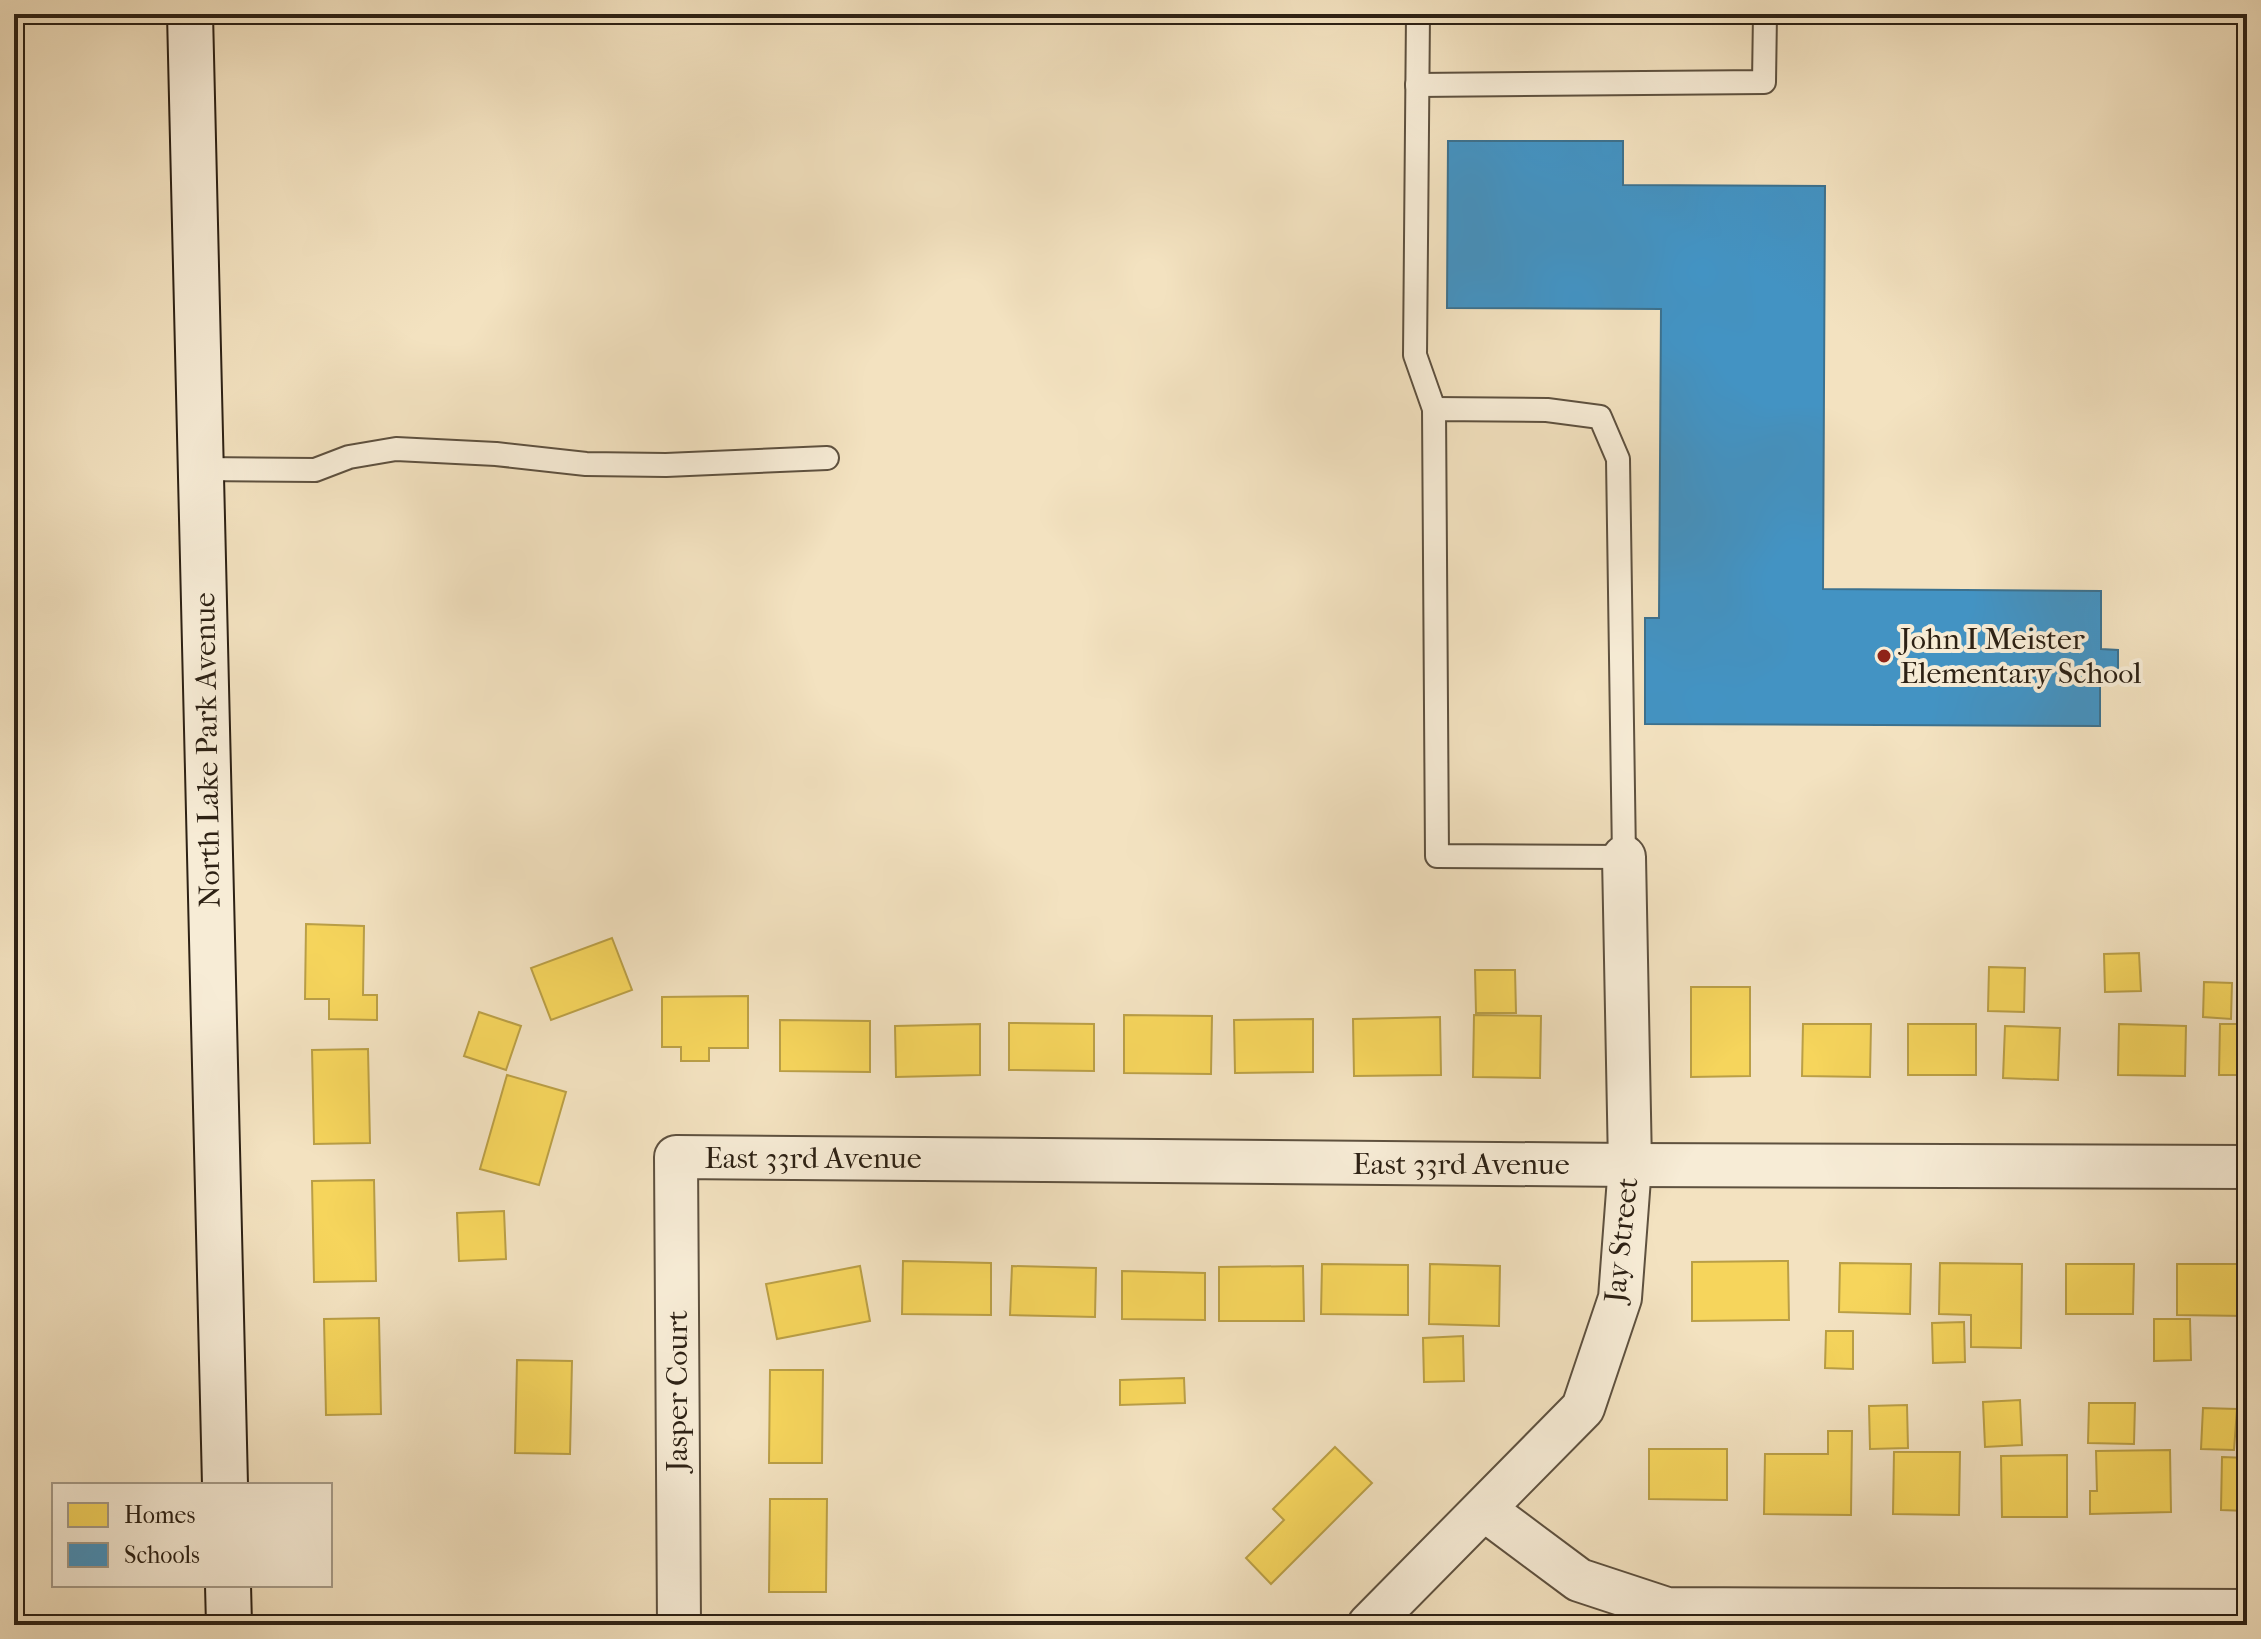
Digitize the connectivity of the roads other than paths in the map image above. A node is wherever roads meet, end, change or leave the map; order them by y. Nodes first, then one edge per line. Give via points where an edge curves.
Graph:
1 (190, 14) edge
2 (1418, 14) edge
3 (1765, 14) edge
4 (1417, 85) junction
5 (1434, 409) junction
6 (827, 458) dead end
7 (200, 469) junction
8 (1624, 857) junction
9 (676, 1157) joint
10 (1630, 1165) junction
11 (2247, 1167) edge
12 (225, 1483) edge
13 (1485, 1510) junction
14 (228, 1587) edge
15 (2247, 1611) edge
16 (229, 1625) edge
17 (679, 1625) edge
18 (1369, 1625) edge

1 - 7 street, North Lake Park Avenue
2 - 4 lane
3 - 4 lane via 1764,82
4 - 5 lane via 1415,355
5 - 8 lane via 1547,410 1600,417 1618,459
5 - 8 lane via 1437,856
6 - 7 lane via 586,464 396,449 349,457 315,470
7 - 12 street, North Lake Park Avenue
8 - 10 street, Jay Street
9 - 10 street, East 33rd Avenue
9 - 17 street, Jasper Court
10 - 11 street, East 33rd Avenue
10 - 13 street, Jay Street via 1620,1298 1583,1408
13 - 15 street via 1579,1580 1667,1609
13 - 18 street, Jay Street
14 - 16 street

